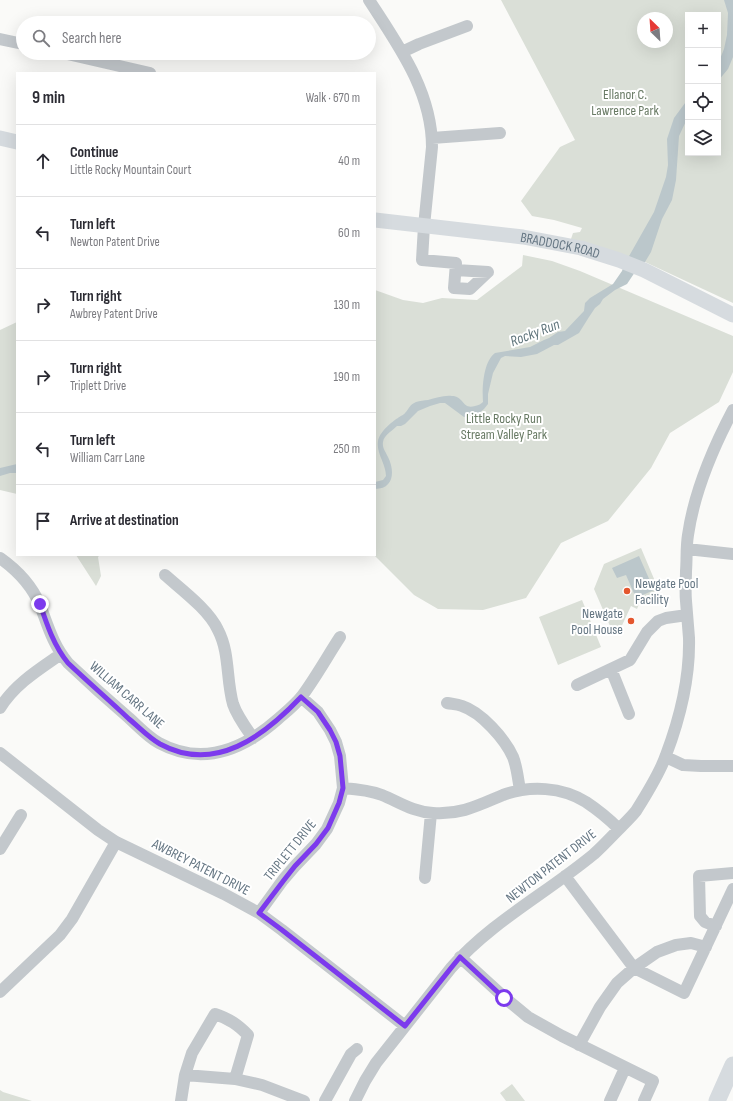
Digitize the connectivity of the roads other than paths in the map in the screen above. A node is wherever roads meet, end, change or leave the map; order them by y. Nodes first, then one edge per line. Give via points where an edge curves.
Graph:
1 (370, 0) edge
2 (467, 26) dead end
3 (0, 39) edge
4 (16, 42) edge
5 (402, 52) junction
6 (93, 60) edge
7 (146, 72) edge
8 (500, 133) dead end
9 (0, 138) edge
10 (432, 138) junction
11 (16, 142) edge
12 (376, 220) edge
13 (424, 226) junction
14 (456, 270) dead end
15 (733, 315) edge
16 (733, 410) edge
17 (687, 549) junction
18 (733, 554) edge
19 (0, 558) edge
20 (166, 575) dead end
21 (687, 615) junction
22 (340, 637) dead end
23 (61, 654) junction
24 (610, 669) junction
25 (577, 684) dead end
26 (301, 697) junction
27 (447, 703) dead end
28 (0, 708) edge
29 (629, 714) dead end
30 (253, 738) junction
31 (0, 753) edge
32 (666, 757) junction
33 (733, 766) edge
34 (343, 788) junction
35 (520, 790) junction
36 (431, 813) junction
37 (21, 815) dead end
38 (619, 829) junction
39 (116, 842) junction
40 (0, 849) edge
41 (733, 874) edge
42 (565, 876) junction
43 (426, 878) dead end
44 (733, 889) edge
45 (259, 913) junction
46 (716, 926) junction
47 (706, 947) junction
48 (460, 957) junction
49 (634, 968) junction
50 (0, 992) edge
51 (405, 1026) junction
52 (579, 1045) junction
53 (357, 1049) dead end
54 (733, 1065) edge
55 (625, 1068) junction
56 (184, 1075) junction
57 (235, 1079) junction
58 (181, 1101) edge
59 (304, 1101) edge
60 (325, 1101) edge
61 (355, 1101) edge
62 (610, 1101) edge
63 (644, 1101) edge
64 (717, 1101) edge

1 - 5 street
2 - 5 street
3 - 4 street
5 - 10 street via 423,95
6 - 7 street
8 - 10 street
9 - 11 main road
10 - 13 street
12 - 13 main road, BRADDOCK ROAD
13 - 14 street via 422,260 456,263
13 - 15 main road, BRADDOCK ROAD via 540,240 581,248 644,270
16 - 17 street, NEWTON PATENT DRIVE via 716,446 695,503
17 - 18 street
17 - 21 street, NEWTON PATENT DRIVE
19 - 23 street, WILLIAM CARR LANE via 28,585 40,604
20 - 30 street via 208,614 218,629 226,651 234,704
21 - 24 street via 658,621 647,632 630,660
21 - 32 street, NEWTON PATENT DRIVE via 689,639 683,703
22 - 26 street, WILLIAM CARR LANE
23 - 28 street via 28,677
23 - 30 street, WILLIAM CARR LANE via 152,738 169,748 190,754 214,754 233,749
24 - 25 street
24 - 29 street
26 - 30 street, WILLIAM CARR LANE via 273,724
26 - 34 street, TRIPLETT DRIVE via 318,712 333,736 340,756
27 - 35 street via 473,711 500,736 513,758
31 - 39 street, AWBREY PATENT DRIVE via 71,810
32 - 33 street via 683,765
32 - 38 street, NEWTON PATENT DRIVE via 634,813
34 - 36 street via 375,793 413,809
34 - 45 street, TRIPLETT DRIVE via 328,828
35 - 36 street via 464,811 450,814
35 - 38 street via 550,790 574,796 601,813
36 - 43 street
37 - 40 street
38 - 42 street, NEWTON PATENT DRIVE via 603,846
39 - 45 street, AWBREY PATENT DRIVE
39 - 50 street via 64,930
41 - 46 street via 699,876 700,916 705,922
42 - 48 street, NEWTON PATENT DRIVE via 472,945
42 - 49 street
44 - 46 street
45 - 51 street, AWBREY PATENT DRIVE
46 - 47 street
47 - 49 street via 676,945 657,952
47 - 49 street via 684,993
48 - 51 street, NEWTON PATENT DRIVE
48 - 52 street via 504,998 528,1016
49 - 52 street via 617,984 600,1007
51 - 61 street, NEWTON PATENT DRIVE via 376,1063
52 - 55 street
53 - 60 street via 351,1054
54 - 64 highway
55 - 62 street
55 - 63 street via 653,1082
56 - 57 street
56 - 57 street via 192,1053 215,1014 238,1025 248,1035
56 - 58 street
57 - 59 street via 262,1084

